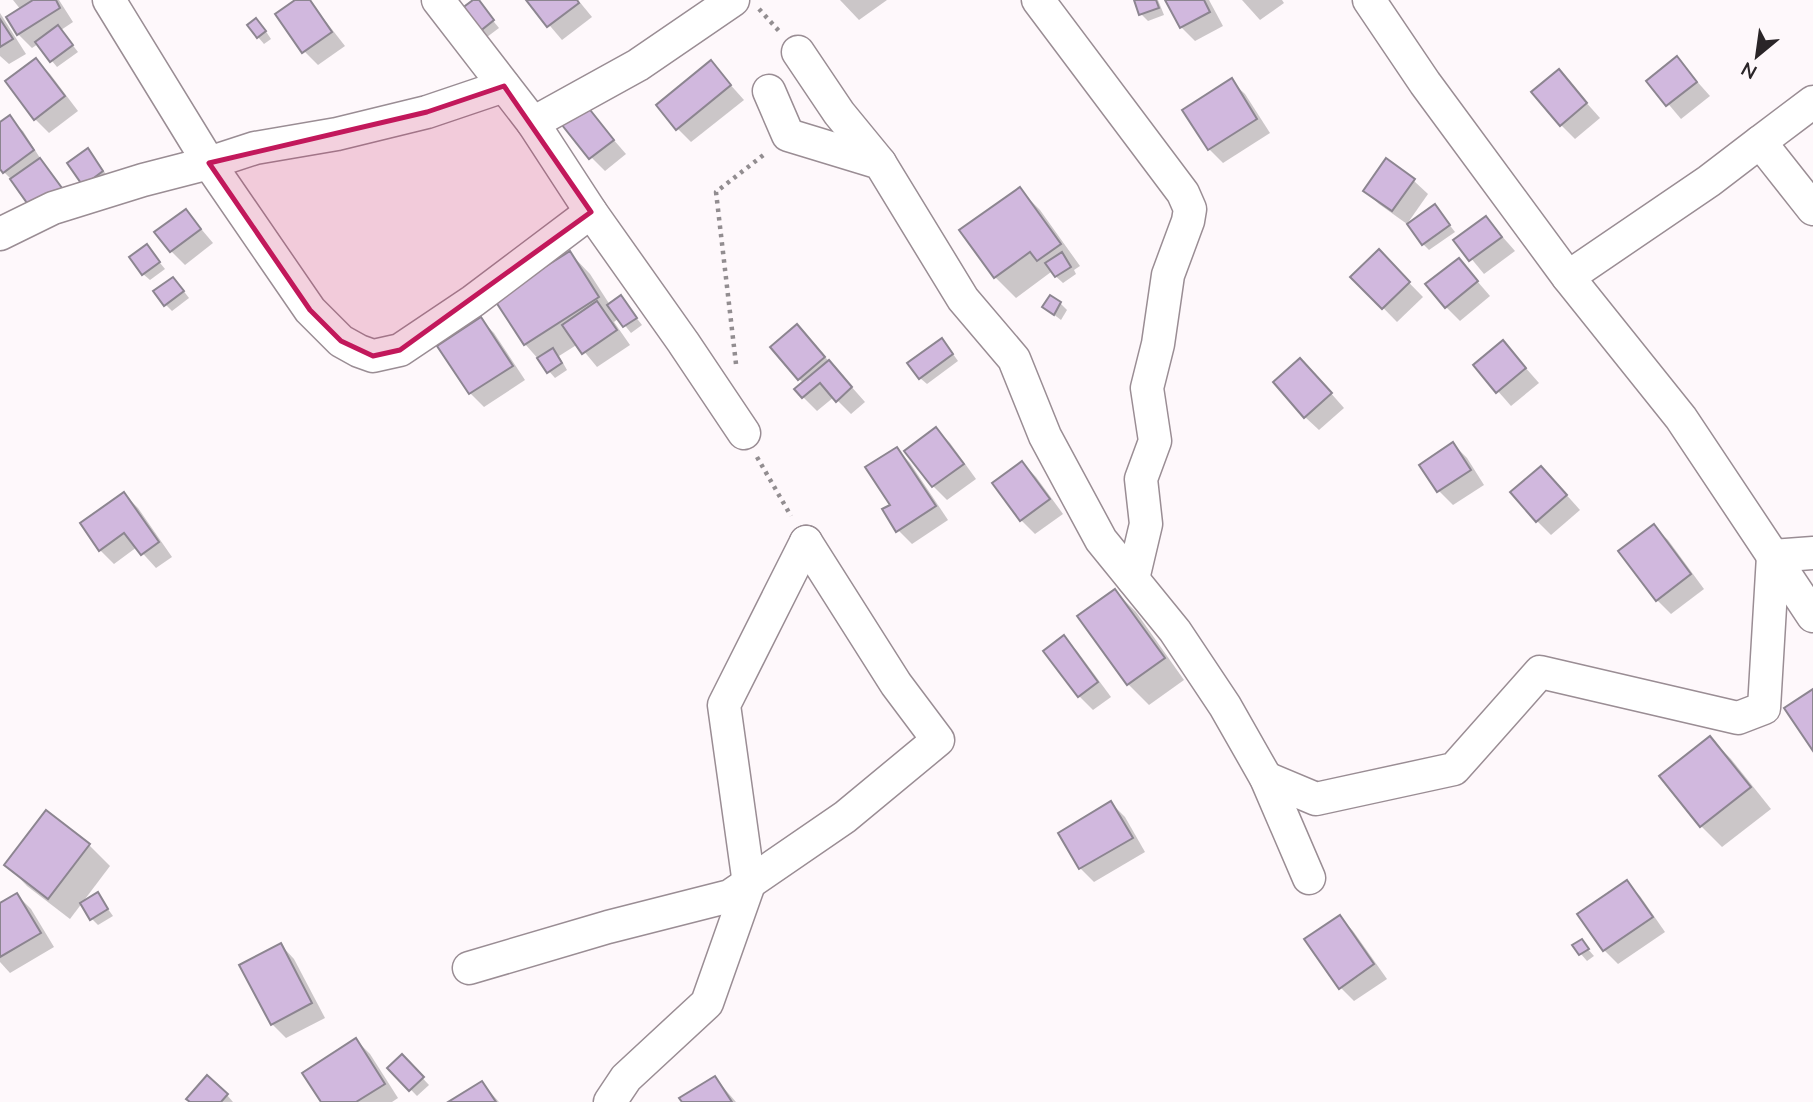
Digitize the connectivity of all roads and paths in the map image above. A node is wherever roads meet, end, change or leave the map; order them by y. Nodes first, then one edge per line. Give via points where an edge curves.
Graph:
1 (109, 0) edge
2 (438, 0) edge
3 (733, 0) edge
4 (752, 0) edge
5 (1038, 0) edge
6 (1369, 0) edge
7 (798, 52) joint
8 (504, 86) junction
9 (769, 91) dead end
10 (1813, 102) edge
11 (533, 123) junction
12 (788, 135) junction
13 (1760, 142) junction
14 (209, 163) junction
15 (880, 163) junction
16 (1813, 209) edge
17 (591, 212) junction
18 (0, 234) edge
19 (1568, 276) junction
20 (736, 366) dead end
21 (744, 433) joint
22 (806, 542) junction
23 (1813, 553) edge
24 (1773, 556) junction
25 (1133, 579) junction
26 (1813, 616) edge
27 (1266, 778) junction
28 (1309, 878) dead end
29 (749, 884) junction
30 (469, 968) dead end
31 (610, 1102) edge

1 - 14 street
2 - 8 street
3 - 11 street via 638,65
4 - 7 path
5 - 25 street via 1183,193 1190,209 1168,275 1147,388 1155,441 1141,479 1146,524
6 - 19 street
7 - 15 street
8 - 11 street
8 - 14 street via 427,111 337,134 255,148
9 - 12 street
10 - 13 street
11 - 17 street
12 - 15 street
12 - 20 path via 716,192
13 - 16 street
13 - 19 street
14 - 17 street via 310,310 341,341 373,356 400,349 473,301
14 - 18 street via 53,208
15 - 25 street via 963,299 1014,359 1045,436 1101,540
17 - 21 street
19 - 24 street via 1681,418
21 - 22 path
22 - 29 street via 724,705
22 - 29 street via 896,684 938,740 845,817
23 - 24 street
24 - 26 street
24 - 27 street via 1764,708 1738,718 1540,672 1454,769 1316,799
25 - 27 street via 1226,706
27 - 28 street
29 - 30 street via 730,896
29 - 31 street via 707,1003 626,1078

